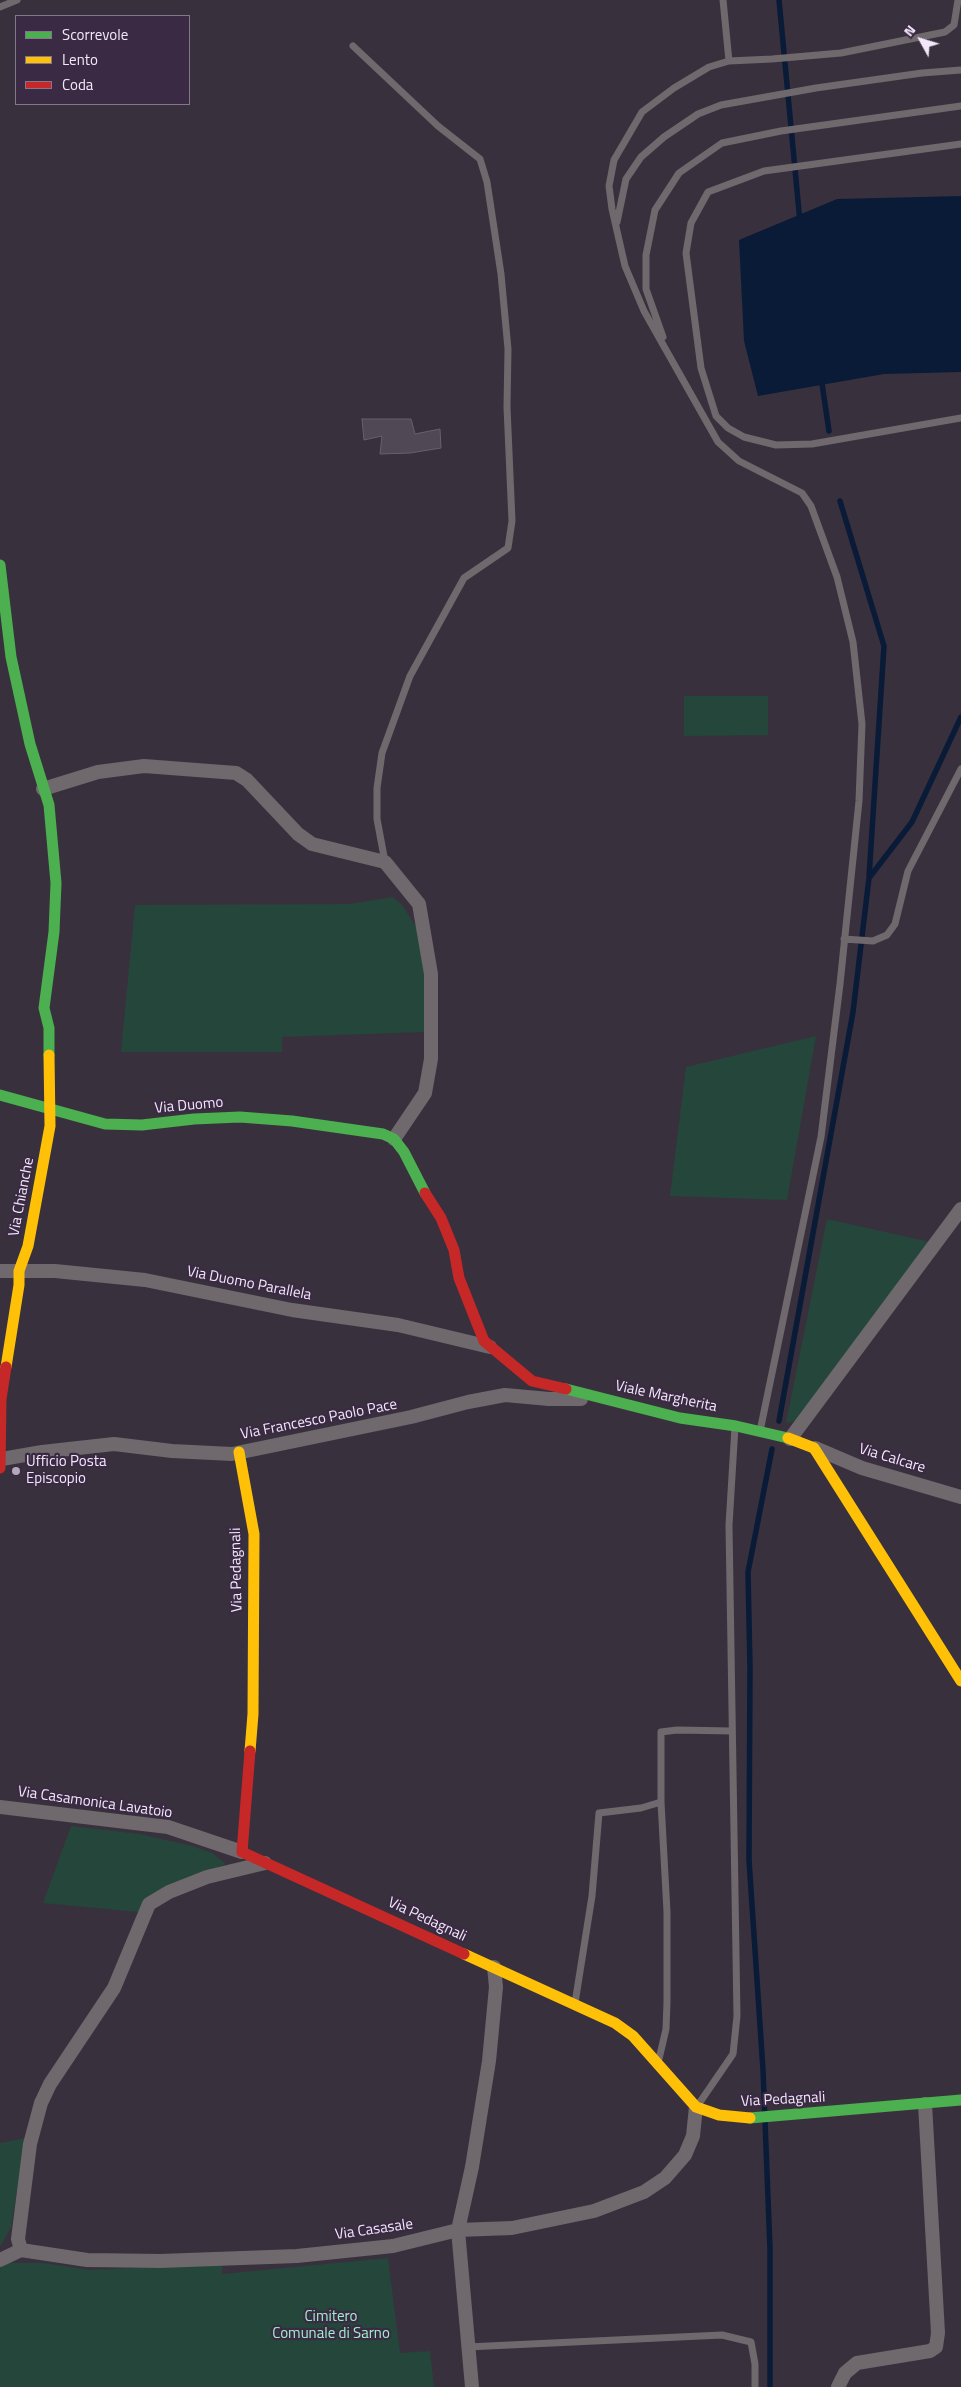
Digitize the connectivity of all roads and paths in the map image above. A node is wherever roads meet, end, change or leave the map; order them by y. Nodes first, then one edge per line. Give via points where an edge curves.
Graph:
1 (17, 0) edge
2 (723, 0) edge
3 (958, 0) edge
4 (0, 7) edge
5 (353, 46) dead end
6 (728, 61) junction
7 (961, 70) edge
8 (961, 106) edge
9 (961, 144) edge
10 (616, 226) junction
11 (668, 352) junction
12 (716, 416) junction
13 (961, 418) edge
14 (706, 423) junction
15 (0, 565) edge
16 (961, 769) edge
17 (43, 789) junction
18 (386, 862) junction
19 (844, 940) junction
20 (0, 1095) edge
21 (51, 1110) junction
22 (389, 1137) junction
23 (961, 1209) edge
24 (0, 1271) edge
25 (19, 1271) junction
26 (490, 1347) junction
27 (611, 1401) junction
28 (736, 1426) junction
29 (760, 1432) junction
30 (790, 1439) junction
31 (814, 1448) junction
32 (239, 1452) junction
33 (1, 1465) edge
34 (961, 1496) edge
35 (961, 1681) edge
36 (732, 1731) junction
37 (661, 1802) junction
38 (0, 1807) edge
39 (242, 1852) junction
40 (265, 1863) junction
41 (494, 1967) junction
42 (575, 2004) junction
43 (657, 2064) junction
44 (961, 2100) edge
45 (925, 2104) junction
46 (696, 2107) junction
47 (458, 2230) junction
48 (21, 2250) junction
49 (0, 2260) edge
50 (467, 2347) junction
51 (472, 2387) edge
52 (755, 2387) edge
53 (838, 2387) edge

1 - 4 lane
2 - 6 lane
3 - 6 lane via 954,25 945,32 841,53
5 - 18 lane via 438,126 480,159 487,182 501,274 508,350 512,521 508,548 464,578 410,676 382,753 377,788 377,819
6 - 10 lane via 709,67 642,112 614,160 610,186
7 - 10 lane via 796,92 713,108 698,114 641,157 626,179
8 - 11 lane via 798,128 722,143 679,173 655,210 646,255 646,289
9 - 12 lane via 785,167 764,171 708,192 691,223 686,253 701,368
10 - 11 lane via 625,266 644,311
11 - 14 lane
12 - 13 lane via 728,428 744,436 776,445 812,444
12 - 14 lane
14 - 19 lane via 718,442 739,461 802,494 811,506 837,577 853,642 862,724 859,802
15 - 17 street, Via Chianche via 11,657
16 - 19 lane via 908,871 895,924 887,935 872,941
17 - 18 street via 98,772 144,766 236,773 248,780 298,834 312,844
17 - 21 street, Via Chianche via 49,805 56,883 54,932 44,1008 49,1028
18 - 22 street via 419,904 430,974 430,1059 425,1093
19 - 29 lane via 821,1137
20 - 21 street, Via Duomo
21 - 22 street, Via Duomo via 105,1124 142,1125 240,1117 292,1121
21 - 25 street, Via Chianche via 38,1202
22 - 26 street, Viale Margherita via 404,1152 419,1184 441,1218 454,1250 459,1278 484,1341
23 - 30 street
24 - 25 street, Via Duomo Parallela
25 - 26 street, Via Duomo Parallela via 55,1271 145,1280 292,1310 398,1325
25 - 33 street, Via Chianche via 1,1399
26 - 27 street, Viale Margherita via 532,1381
27 - 28 street, Viale Margherita via 680,1418
27 - 32 street, Via Francesco Paolo Pace via 505,1396
28 - 29 street, Viale Margherita
28 - 36 lane via 729,1525
29 - 30 street, Viale Margherita
30 - 31 street, Viale Margherita
31 - 34 street, Via Calcare via 862,1468
31 - 35 street
32 - 33 street, Via Francesco Paolo Pace via 172,1451 114,1444 42,1452
32 - 39 street, Via Pedagnali via 254,1534 252,1714
36 - 37 lane via 660,1732
36 - 46 lane via 736,2025 733,2054
37 - 42 lane via 599,1813 592,1896
37 - 43 lane via 667,1912 667,2002 666,2029
38 - 39 street, Via Casamonica Lavatoio via 168,1827
39 - 40 street, Via Pedagnali
40 - 41 street, Via Pedagnali
40 - 48 street via 207,1877 149,1904 114,1988 50,2084 41,2103 30,2144 18,2238
41 - 42 street, Via Pedagnali
41 - 47 street via 496,1987 490,2061
42 - 43 street, Via Pedagnali via 615,2023 633,2036
43 - 46 street, Via Pedagnali
44 - 45 street, Via Pedagnali
45 - 46 street, Via Pedagnali via 758,2119 719,2115
45 - 53 street via 938,2333 936,2347 930,2351 857,2363
46 - 47 street, Via Casasale via 693,2136 685,2155 665,2178 644,2192 594,2211 512,2228
47 - 48 street, Via Casasale via 393,2246 297,2256 87,2260
47 - 50 street
48 - 49 street
50 - 51 street
50 - 52 lane via 722,2335 751,2342

